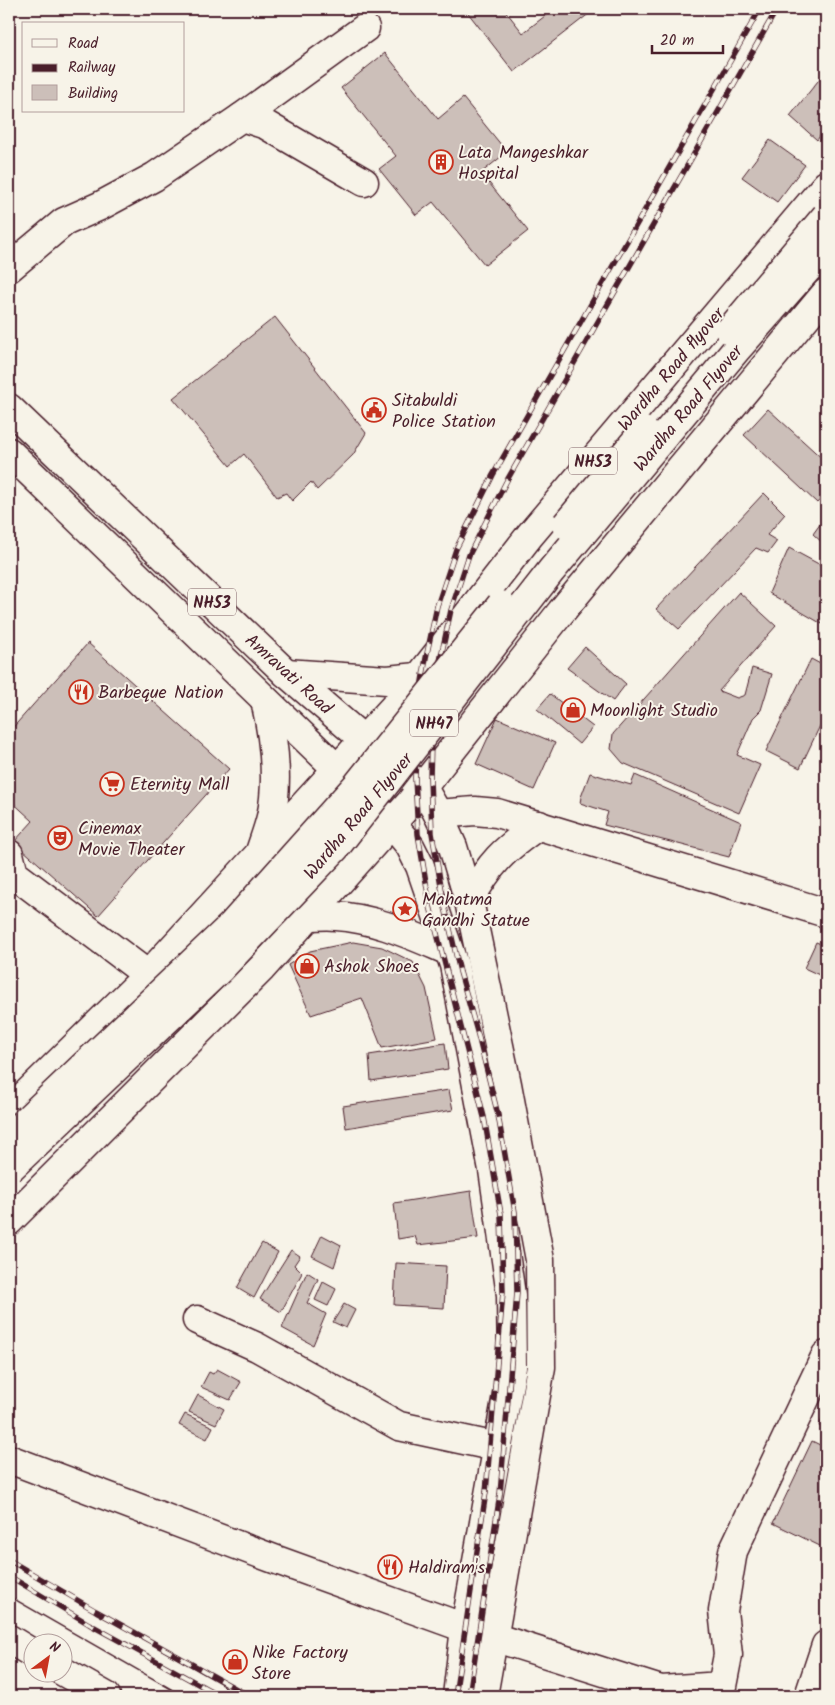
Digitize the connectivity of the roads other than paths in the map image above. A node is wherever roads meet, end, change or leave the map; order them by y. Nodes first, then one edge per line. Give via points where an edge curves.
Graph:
1 (365, 28) dead end
2 (242, 117) junction
3 (364, 182) dead end
4 (826, 185) edge
5 (826, 216) edge
6 (794, 224) junction
7 (826, 243) edge
8 (826, 248) edge
9 (9, 268) edge
10 (826, 293) edge
11 (9, 408) edge
12 (9, 452) edge
13 (286, 673) junction
14 (418, 677) junction
15 (265, 700) junction
16 (364, 740) junction
17 (337, 769) junction
18 (417, 796) junction
19 (438, 814) junction
20 (392, 824) junction
21 (539, 825) junction
22 (9, 854) edge
23 (258, 854) junction
24 (469, 901) junction
25 (826, 913) edge
26 (309, 916) junction
27 (449, 951) junction
28 (148, 975) junction
29 (9, 1110) edge
30 (9, 1137) edge
31 (9, 1169) edge
32 (9, 1221) edge
33 (197, 1320) dead end
34 (826, 1355) edge
35 (498, 1448) junction
36 (9, 1459) edge
37 (9, 1579) edge
38 (465, 1628) junction
39 (493, 1637) junction
40 (9, 1639) edge
41 (826, 1645) edge
42 (22, 1647) edge
43 (72, 1677) edge
44 (106, 1696) edge
45 (212, 1696) edge
46 (457, 1696) edge
47 (483, 1696) edge
48 (809, 1696) edge

1 - 2 main road
2 - 3 main road via 266,125
2 - 9 main road via 154,177 64,222
4 - 6 main road, Wardha Road flyover / NH53
5 - 30 main road, Wardha Road Flyover / NH47, bridge via 595,489 358,784 231,926
6 - 7 main road
6 - 14 main road, Wardha Road flyover / NH53 via 530,535
8 - 31 main road, Wardha Road Flyover / NH47, bridge via 736,350 552,571 336,847 220,969
10 - 18 main road via 561,612
11 - 13 main road, Amravati Road / NH53
12 - 15 main road, Amravati Road / NH53
13 - 14 main road via 387,680
13 - 16 main road, Amravati Road / NH53
14 - 16 main road, Wardha Road flyover / NH53
15 - 17 main road, Amravati Road / NH53
15 - 23 main road via 272,730 274,789 271,816
16 - 17 main road, Wardha Road flyover
16 - 18 main road, Amravati Road / NH53
17 - 20 main road, Amravati Road / NH53
17 - 23 main road, Wardha Road flyover
18 - 19 main road
18 - 20 main road
19 - 21 main road via 498,813
19 - 24 main road
20 - 26 main road
20 - 27 main road, Amravati Road via 410,846 420,866
21 - 24 main road via 495,860
21 - 25 main road
22 - 28 main road via 14,874
23 - 28 main road, Wardha Road flyover
24 - 39 main road via 540,1260 541,1367
26 - 27 main road via 366,920
26 - 32 main road via 262,968
27 - 35 main road, Amravati Road via 494,1170 511,1295 512,1367
28 - 29 main road, Wardha Road flyover
33 - 35 main road via 257,1347 399,1426
34 - 39 main road via 733,1551 723,1611 728,1654 722,1686 661,1690
35 - 38 main road, Amravati Road
36 - 38 main road
37 - 45 main road
38 - 46 main road, Amravati Road
39 - 47 main road
40 - 42 main road
41 - 48 main road
43 - 44 main road

